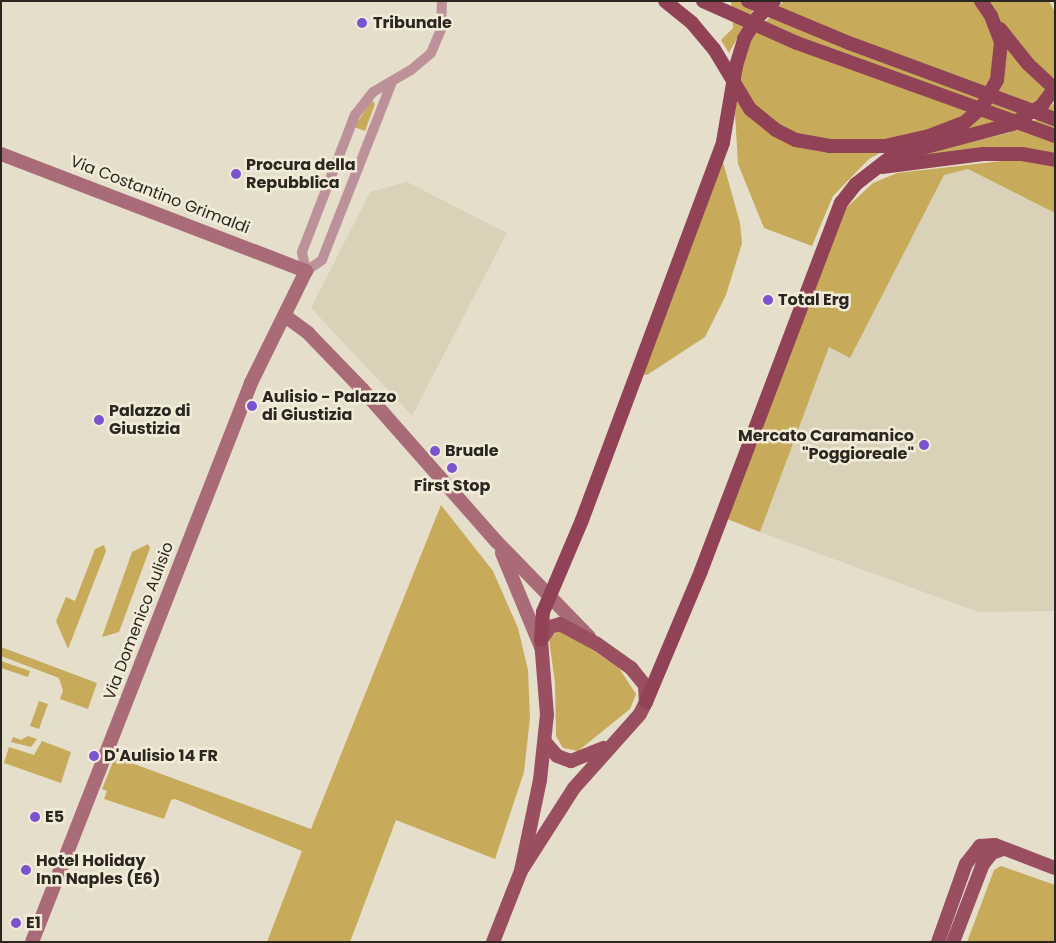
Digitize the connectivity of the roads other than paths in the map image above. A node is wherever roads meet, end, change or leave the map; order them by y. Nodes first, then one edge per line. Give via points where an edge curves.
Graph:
1 (442, 1) edge
2 (665, 1) edge
3 (703, 1) edge
4 (748, 1) edge
5 (774, 1) edge
6 (981, 1) edge
7 (992, 16) junction
8 (392, 82) junction
9 (1055, 89) edge
10 (1055, 119) edge
11 (1055, 136) edge
12 (1, 154) edge
13 (1055, 160) edge
14 (856, 184) junction
15 (306, 271) junction
16 (285, 316) junction
17 (496, 541) junction
18 (549, 597) junction
19 (541, 643) junction
20 (597, 644) junction
21 (646, 702) junction
22 (545, 742) junction
23 (612, 744) junction
24 (1004, 848) junction
25 (1055, 868) edge
26 (521, 871) junction
27 (32, 942) edge
28 (493, 942) edge
29 (938, 942) edge
30 (952, 942) edge

1 - 8 street via 441,30 433,48 419,64
2 - 7 highway, bridge via 710,43 742,99 758,117 796,140 829,146 885,146 950,130 973,116 994,89 1000,70 1000,42
3 - 11 highway, bridge via 797,43
4 - 10 highway, bridge via 840,40
5 - 18 highway via 757,18 744,39 736,66 727,127 714,168 602,467
6 - 7 highway, bridge
7 - 9 highway, bridge via 1016,52
8 - 15 street via 322,260
8 - 15 street via 368,97 349,126 302,252
9 - 14 highway via 1042,105 1024,118 1001,127 901,151 882,161
12 - 15 main road, Via Costantino Grimaldi
13 - 14 highway via 1022,154 983,154 894,164 873,171
14 - 21 highway via 835,216 701,571
15 - 16 main road, Via Domenico Aulisio
16 - 17 main road via 308,333 362,389
16 - 27 main road, Via Domenico Aulisio via 248,393
17 - 18 main road
17 - 19 main road
18 - 19 highway via 540,624
18 - 20 main road
19 - 20 main road via 550,627 560,624
19 - 22 main road via 546,697
20 - 21 main road via 640,677 647,694
21 - 23 main road via 640,714
22 - 23 main road via 557,756 571,761
22 - 26 main road
23 - 26 main road via 562,804
24 - 25 main road
24 - 29 main road via 987,844 971,856
24 - 30 main road via 992,853 983,864
26 - 28 main road

